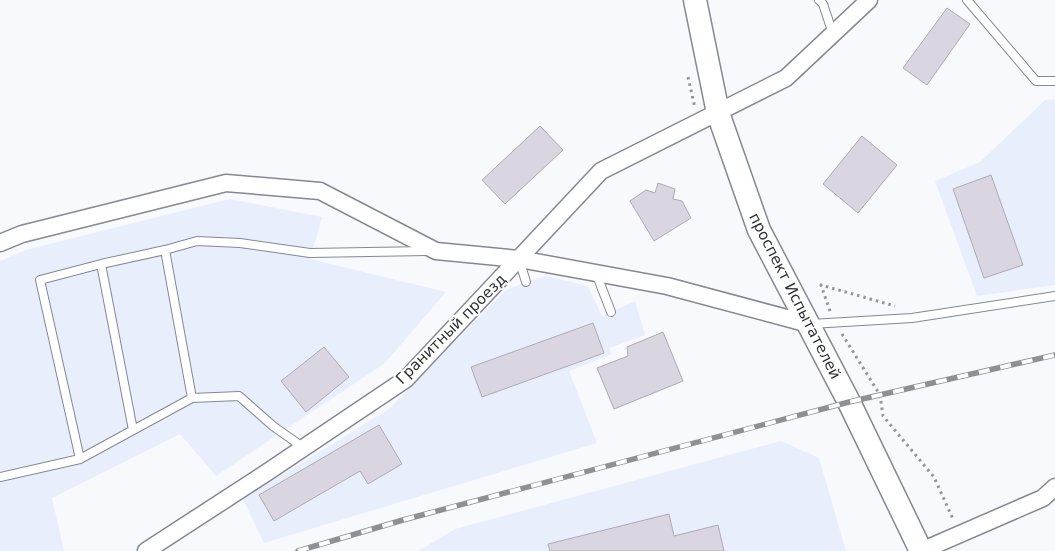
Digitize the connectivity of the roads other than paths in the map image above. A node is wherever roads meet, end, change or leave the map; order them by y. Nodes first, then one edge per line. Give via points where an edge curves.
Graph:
1 (696, 0) edge
2 (819, 0) edge
3 (869, 0) edge
4 (967, 0) edge
5 (833, 34) junction
6 (1055, 81) edge
7 (718, 113) junction
8 (0, 243) edge
9 (165, 250) junction
10 (436, 251) junction
11 (519, 259) junction
12 (101, 264) junction
13 (596, 273) junction
14 (526, 282) dead end
15 (1055, 296) edge
16 (611, 312) dead end
17 (809, 324) junction
18 (192, 398) junction
19 (133, 430) junction
20 (304, 448) junction
21 (80, 459) junction
22 (0, 477) edge
23 (1055, 487) edge
24 (146, 551) edge
25 (921, 551) edge

1 - 7 main road, проспект Испытателей
2 - 5 lane
3 - 5 street, Гранитный проезд
4 - 6 lane via 1036,81
5 - 7 street, Гранитный проезд via 786,78
7 - 11 street, Гранитный проезд via 601,171
7 - 17 main road, проспект Испытателей via 759,230
8 - 10 street via 22,234 226,183 320,191
9 - 10 lane via 197,241 240,243 310,253
9 - 12 lane
9 - 18 lane
10 - 11 street
11 - 13 street
11 - 14 lane
11 - 20 street, Гранитный проезд via 406,379
12 - 19 lane
12 - 21 lane via 40,280
13 - 16 lane
13 - 17 street via 667,286
15 - 17 lane via 912,318
17 - 25 main road, проспект Испытателей
18 - 19 lane
18 - 20 lane via 239,396
19 - 21 lane
20 - 24 street, Гранитный проезд
21 - 22 lane
23 - 25 street via 1043,498

